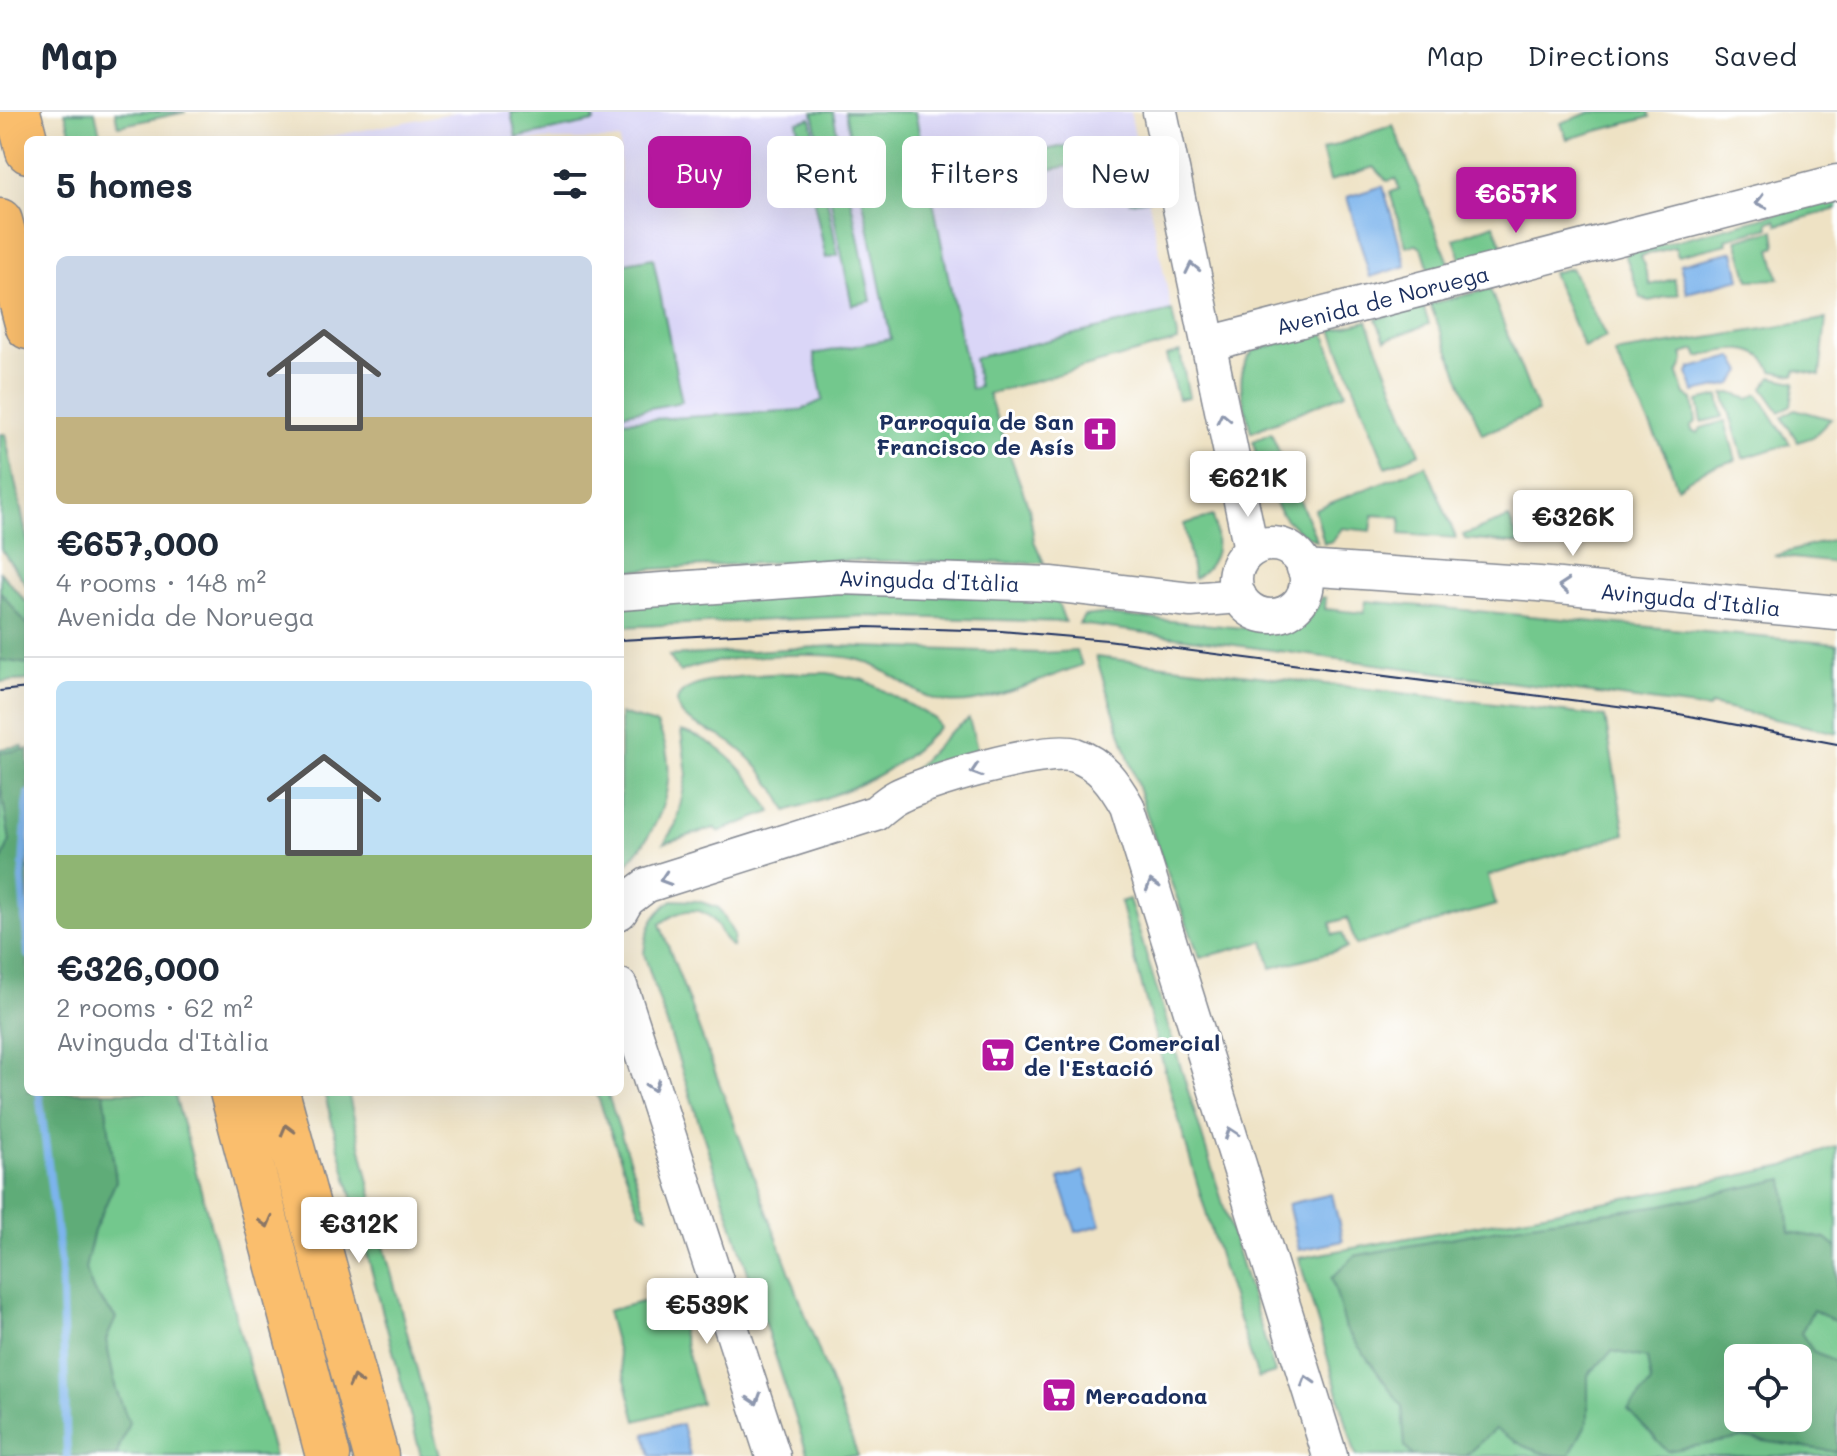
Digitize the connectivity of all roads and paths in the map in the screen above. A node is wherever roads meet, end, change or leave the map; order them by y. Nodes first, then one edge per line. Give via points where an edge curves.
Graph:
1 (18, 112) edge
2 (1160, 112) edge
3 (24, 136) edge
4 (1837, 182) edge
5 (0, 221) edge
6 (24, 312) edge
7 (1208, 344) junction
8 (1251, 549) junction
9 (1304, 568) junction
10 (624, 593) edge
11 (1239, 596) junction
12 (1837, 613) edge
13 (624, 905) edge
14 (624, 998) edge
15 (233, 1096) edge
16 (278, 1096) edge
17 (328, 1456) edge
18 (376, 1456) edge
19 (773, 1456) edge
20 (1330, 1456) edge

1 - 3 main road
7 -> 2 street
4 -> 7 street, Avenida de Noruega
5 - 6 main road
8 -> 7 street
8 - 9 street via 1285,547
8 - 11 street via 1236,568
9 - 11 street via 1303,597 1286,613 1262,615
12 -> 9 street, Avinguda d'Itàlia
10 - 11 street, Avinguda d'Itàlia via 841,577 1051,584 1191,600
20 -> 13 street via 1127,806 1111,779 1091,763 1055,752 996,764 896,797 875,813 647,885
14 -> 19 street
15 -> 17 main road
18 -> 16 main road

